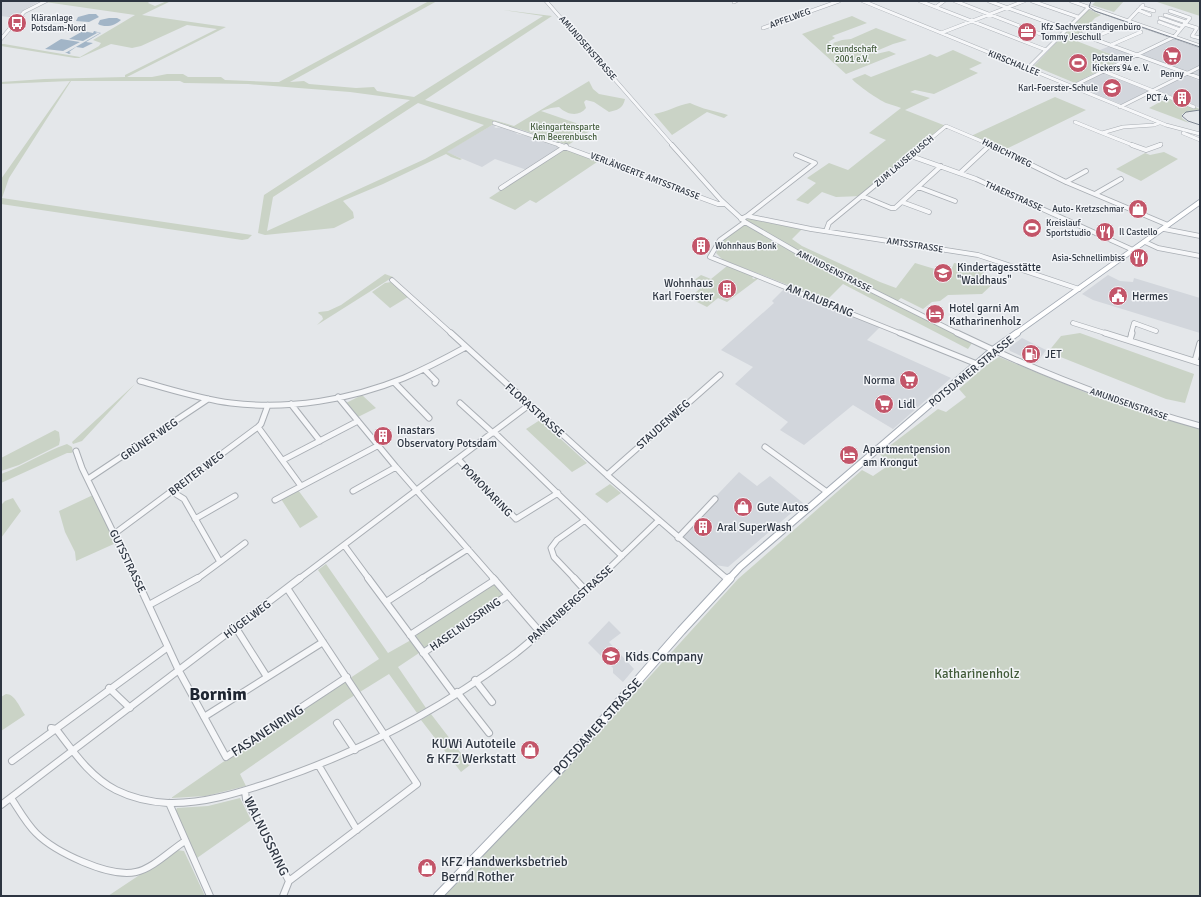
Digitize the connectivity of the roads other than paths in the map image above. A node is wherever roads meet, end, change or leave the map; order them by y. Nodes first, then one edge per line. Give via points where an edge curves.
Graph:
1 (44, 1) edge
2 (546, 1) edge
3 (838, 1) edge
4 (863, 1) edge
5 (920, 1) edge
6 (944, 1) edge
7 (955, 1) edge
8 (989, 1) edge
9 (995, 1) edge
10 (1024, 1) edge
11 (1032, 1) edge
12 (1071, 1) edge
13 (936, 7) junction
14 (1008, 7) junction
15 (1089, 7) junction
16 (1138, 10) junction
17 (1154, 11) dead end
18 (1170, 11) dead end
19 (989, 14) junction
20 (1150, 15) dead end
21 (1164, 15) dead end
22 (1078, 18) junction
23 (1160, 18) dead end
24 (972, 21) junction
25 (1129, 22) junction
26 (1159, 22) dead end
27 (1184, 24) junction
28 (763, 28) dead end
29 (1067, 29) junction
30 (1180, 30) junction
31 (1143, 31) dead end
32 (941, 33) junction
33 (1080, 34) dead end
34 (1174, 37) junction
35 (1093, 38) junction
36 (1200, 38) edge
37 (1, 39) edge
38 (1056, 40) junction
39 (1119, 40) junction
40 (1126, 43) dead end
41 (1111, 45) junction
42 (1200, 45) edge
43 (1046, 50) junction
44 (1137, 55) junction
45 (1200, 67) edge
46 (1028, 69) junction
47 (1103, 71) junction
48 (1187, 73) junction
49 (1200, 78) edge
50 (1071, 87) junction
51 (1153, 91) junction
52 (1194, 106) dead end
53 (1120, 107) junction
54 (1075, 122) dead end
55 (494, 123) dead end
56 (1159, 123) junction
57 (1166, 125) junction
58 (946, 126) joint
59 (1102, 133) junction
60 (1200, 134) edge
61 (1200, 140) edge
62 (991, 144) junction
63 (1161, 144) dead end
64 (566, 146) junction
65 (796, 155) dead end
66 (911, 156) junction
67 (940, 166) junction
68 (1086, 171) dead end
69 (960, 174) junction
70 (1121, 179) dead end
71 (1066, 182) junction
72 (918, 187) junction
73 (501, 188) dead end
74 (1095, 194) junction
75 (862, 196) junction
76 (955, 201) dead end
77 (902, 202) junction
78 (1200, 202) edge
79 (725, 204) junction
80 (928, 212) dead end
81 (747, 216) junction
82 (743, 220) junction
83 (1166, 227) junction
84 (826, 231) junction
85 (1200, 236) edge
86 (1145, 242) junction
87 (1134, 250) junction
88 (1200, 256) edge
89 (392, 280) dead end
90 (1078, 289) junction
91 (1073, 323) dead end
92 (1156, 331) dead end
93 (1130, 340) junction
94 (1200, 343) edge
95 (466, 348) junction
96 (993, 350) junction
97 (1198, 362) edge
98 (977, 364) junction
99 (424, 369) junction
100 (720, 375) dead end
101 (140, 381) dead end
102 (394, 382) junction
103 (435, 383) dead end
104 (338, 397) junction
105 (208, 399) junction
106 (460, 403) dead end
107 (290, 404) junction
108 (268, 405) junction
109 (529, 405) junction
110 (429, 418) dead end
111 (358, 421) junction
112 (1200, 426) edge
113 (258, 427) junction
114 (493, 432) junction
115 (320, 441) junction
116 (378, 445) junction
117 (765, 447) dead end
118 (76, 451) dead end
119 (283, 460) junction
120 (458, 460) junction
121 (396, 467) junction
122 (607, 475) junction
123 (88, 478) junction
124 (301, 486) junction
125 (417, 490) junction
126 (172, 491) junction
127 (353, 491) dead end
128 (827, 492) junction
129 (558, 493) junction
130 (235, 496) dead end
131 (715, 499) dead end
132 (275, 500) dead end
133 (195, 519) junction
134 (585, 520) junction
135 (659, 520) junction
136 (114, 534) junction
137 (678, 538) junction
138 (245, 543) dead end
139 (344, 545) junction
140 (468, 549) junction
141 (622, 556) junction
142 (220, 562) junction
143 (495, 580) junction
144 (728, 580) junction
145 (287, 588) junction
146 (586, 591) junction
147 (508, 595) junction
148 (386, 602) junction
149 (149, 605) junction
150 (236, 628) junction
151 (540, 632) junction
152 (410, 635) junction
153 (323, 642) junction
154 (168, 647) junction
155 (423, 652) junction
156 (179, 671) junction
157 (267, 677) junction
158 (347, 677) junction
159 (475, 680) junction
160 (109, 688) junction
161 (455, 693) junction
162 (492, 702) dead end
163 (130, 708) junction
164 (204, 717) junction
165 (338, 723) dead end
166 (53, 728) junction
167 (489, 733) dead end
168 (384, 734) junction
169 (355, 750) junction
170 (73, 751) junction
171 (12, 761) dead end
172 (320, 766) junction
173 (245, 791) junction
174 (11, 798) junction
175 (169, 803) junction
176 (1, 805) edge
177 (357, 830) junction
178 (184, 841) junction
179 (289, 881) junction
180 (210, 896) edge
181 (283, 896) edge
182 (438, 896) edge

1 - 37 street via 24,12
2 - 79 street, AMUNDSENSTRASSE
3 - 28 street, APFELWEG
4 - 32 street, KIRSCHALLEE
5 - 13 street
6 - 13 street
7 - 19 street
8 - 14 street
9 - 14 street
10 - 14 street
11 - 22 street
12 - 15 street
13 - 24 street
14 - 19 street
14 - 29 street
15 - 22 street
15 - 25 street
16 - 17 street via 1142,6
16 - 20 street
16 - 25 street
18 - 27 street via 1190,18
19 - 24 street
19 - 38 street
21 - 27 street
22 - 29 street
23 - 27 street
24 - 32 street
24 - 43 street
25 - 34 street
25 - 35 street
26 - 30 street
27 - 30 street
27 - 36 street via 1197,28 1192,36
29 - 38 street
30 - 34 street
31 - 39 street
32 - 46 street, KIRSCHALLEE
33 - 35 street
34 - 42 street
34 - 44 street
35 - 41 street
38 - 43 street
39 - 40 street
39 - 41 street
41 - 44 street
43 - 46 street
44 - 47 street
44 - 48 street
45 - 48 street
46 - 50 street, KIRSCHALLEE
47 - 50 street
47 - 51 street
48 - 49 street
48 - 51 street
50 - 53 street, KIRSCHALLEE
51 - 52 street
51 - 53 street
53 - 56 street, KIRSCHALLEE
54 - 59 street
55 - 64 street, VERLÄNGERTE AMTSSTRASSE
56 - 57 street, KIRSCHALLEE
56 - 59 street
57 - 60 street, KIRSCHALLEE
57 - 61 street, KIRSCHALLEE
58 - 62 street, HABICHTWEG
58 - 66 street, ZUM LAUSEBUSCH
59 - 63 street via 1146,150
62 - 69 street
62 - 71 street, HABICHTWEG
64 - 73 street
64 - 79 street, VERLÄNGERTE AMTSSTRASSE via 718,204
65 - 81 street, AMTSSTRASSE via 815,163
66 - 67 street, THAERSTRASSE
66 - 75 street, ZUM LAUSEBUSCH
67 - 69 street, THAERSTRASSE
67 - 72 street
68 - 71 street
69 - 87 street, THAERSTRASSE
70 - 74 street
71 - 74 street, HABICHTWEG
72 - 76 street
72 - 77 street
74 - 83 street, HABICHTWEG
75 - 77 street via 891,208
75 - 84 street via 829,223
77 - 80 street
78 - 83 main road, POTSDAMER STRASSE
79 - 82 street, AMUNDSENSTRASSE
81 - 82 street, AMTSSTRASSE
81 - 84 street, AMTSSTRASSE
82 - 96 street, AMUNDSENSTRASSE via 785,246
82 - 98 street, AM RAUBFANG via 720,240 710,257
83 - 85 street, HABICHTWEG
83 - 86 main road, POTSDAMER STRASSE
84 - 90 street, AMTSSTRASSE via 978,255
86 - 87 main road, POTSDAMER STRASSE
86 - 88 street via 1158,248
87 - 90 main road, POTSDAMER STRASSE
89 - 95 street, FLORASTRASSE
90 - 96 main road, POTSDAMER STRASSE
91 - 93 street
92 - 93 street via 1134,323
93 - 97 street
94 - 97 street
95 - 99 street
95 - 109 street, FLORASTRASSE
96 - 98 main road, POTSDAMER STRASSE
96 - 112 street, AMUNDSENSTRASSE via 1099,394
98 - 128 main road, POTSDAMER STRASSE
99 - 102 street
99 - 103 street via 436,381
100 - 122 street, STAUDENWEG
101 - 105 street
102 - 104 street
102 - 110 street
104 - 107 street
104 - 111 street, HASELNUSSRING
105 - 108 street
105 - 123 street, GRÜNER WEG
106 - 114 street
107 - 108 street
107 - 115 street
108 - 113 street, BREITER WEG
109 - 114 street, HÜGELWEG
109 - 122 street, FLORASTRASSE
111 - 115 street
111 - 116 street, HASELNUSSRING
113 - 119 street
113 - 126 street, BREITER WEG
114 - 120 street, HÜGELWEG
114 - 129 street
115 - 119 street
116 - 121 street, HASELNUSSRING
116 - 124 street
117 - 128 street
118 - 123 street, GUTSSTRASSE
119 - 124 street
120 - 125 street, HÜGELWEG
120 - 129 street, POMONARING via 516,519
121 - 125 street, HASELNUSSRING
121 - 127 street
122 - 135 street, FLORASTRASSE
123 - 136 street, GUTSSTRASSE
124 - 132 street
125 - 139 street, HÜGELWEG
125 - 140 street, HASELNUSSRING
126 - 133 street via 184,499
126 - 136 street, BREITER WEG
128 - 144 main road, POTSDAMER STRASSE
129 - 134 street
130 - 133 street
131 - 137 street
133 - 142 street
134 - 141 street
134 - 146 street via 557,540 553,544 552,552
135 - 137 street, FLORASTRASSE
135 - 141 street, PANNENBERGSTRASSE
136 - 149 street, GUTSSTRASSE
137 - 144 street, FLORASTRASSE
138 - 142 street
139 - 145 street, HÜGELWEG
139 - 148 street, HASELNUSSRING
140 - 143 street, HASELNUSSRING
140 - 148 street
141 - 146 street, PANNENBERGSTRASSE
142 - 149 street via 197,579
143 - 147 street, HASELNUSSRING
143 - 152 street, HASELNUSSRING
144 - 182 main road, POTSDAMER STRASSE via 562,767
145 - 150 street, HÜGELWEG
145 - 153 street
146 - 151 street, PANNENBERGSTRASSE
147 - 151 street, HASELNUSSRING
147 - 155 street, HASELNUSSRING
148 - 152 street, HASELNUSSRING
149 - 154 street, GUTSSTRASSE
150 - 156 street, HÜGELWEG
150 - 157 street
151 - 159 street, PANNENBERGSTRASSE
152 - 155 street, HASELNUSSRING
153 - 157 street
153 - 158 street
154 - 156 street, GUTSSTRASSE
154 - 160 street
155 - 161 street, HASELNUSSRING
156 - 163 street, HÜGELWEG
156 - 164 street, FASANENRING
157 - 164 street
158 - 164 street, FASANENRING via 226,757
158 - 168 street
159 - 161 street, PANNENBERGSTRASSE
159 - 162 street
160 - 163 street
160 - 166 street
161 - 167 street
161 - 168 street, PANNENBERGSTRASSE
163 - 170 street, HÜGELWEG
165 - 169 street
166 - 170 street, PANNENBERGSTRASSE
166 - 171 street
168 - 169 street, PANNENBERGSTRASSE
168 - 177 street, WALNUSSRING via 418,784
169 - 172 street, PANNENBERGSTRASSE
170 - 174 street, HÜGELWEG
170 - 175 street, PANNENBERGSTRASSE via 94,775 115,789 139,798
172 - 173 street, PANNENBERGSTRASSE
172 - 177 street
173 - 175 street, PANNENBERGSTRASSE via 208,800
173 - 179 street, WALNUSSRING via 246,798
174 - 176 street, HÜGELWEG
174 - 178 street via 26,822 40,836 72,858 102,868 138,871
175 - 178 street
177 - 179 street, WALNUSSRING
178 - 180 street
179 - 181 street, WALNUSSRING

